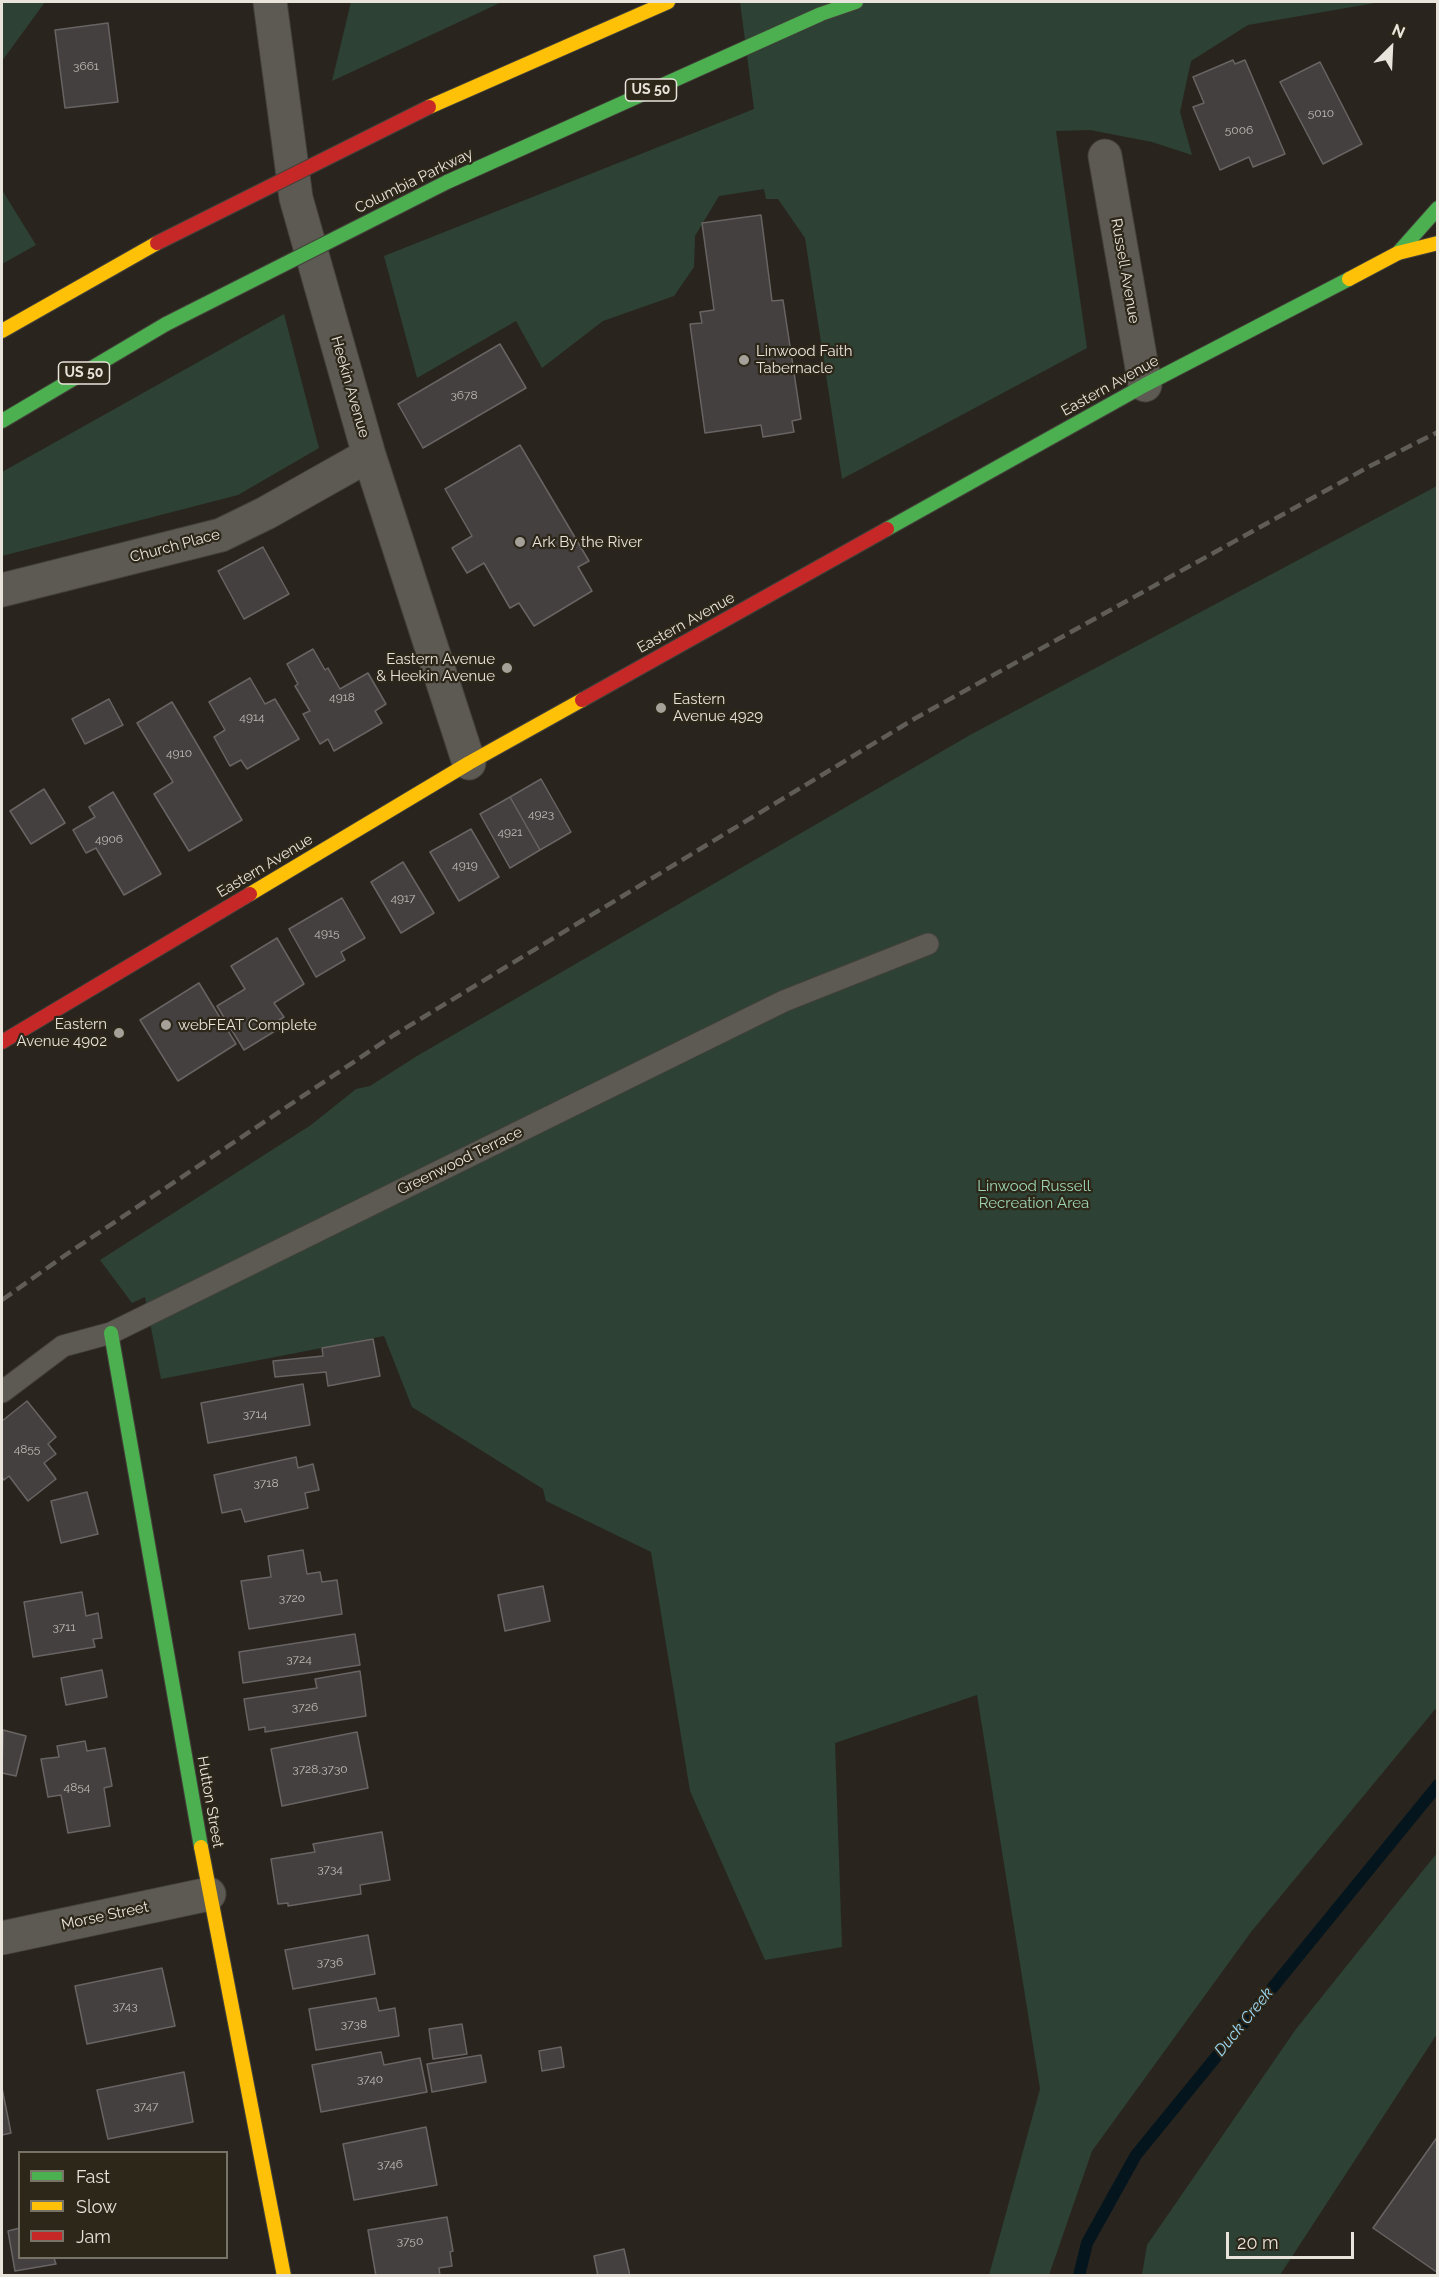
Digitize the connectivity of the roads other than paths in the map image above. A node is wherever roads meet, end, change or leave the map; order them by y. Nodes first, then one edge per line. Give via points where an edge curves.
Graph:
1 (270, 2) edge
2 (668, 2) edge
3 (856, 2) edge
4 (1105, 156) dead end
5 (1437, 208) edge
6 (1437, 243) edge
7 (1398, 253) junction
8 (2, 331) edge
9 (1145, 385) junction
10 (2, 421) edge
11 (369, 456) junction
12 (2, 590) edge
13 (469, 763) junction
14 (928, 944) dead end
15 (2, 1042) edge
16 (111, 1333) junction
17 (2, 1392) edge
18 (209, 1894) junction
19 (2, 1938) edge
20 (284, 2276) edge

1 - 11 street, Heekin Avenue via 296,198
2 - 8 main road, bridge via 429,107 156,243
3 - 10 main road, Columbia Parkway / US 50, bridge via 821,14 447,182 166,324
4 - 9 street, Russell Avenue
5 - 7 main road
6 - 7 main road
7 - 9 main road, Eastern Avenue
9 - 13 main road, Eastern Avenue
11 - 12 street, Church Place via 221,535
11 - 13 street, Heekin Avenue
13 - 15 main road, Eastern Avenue
14 - 16 lane, Greenwood Terrace via 784,1001
16 - 17 lane, Greenwood Terrace via 63,1347
16 - 18 main road, Hutton Street
18 - 19 street, Morse Street
18 - 20 main road, Hutton Street

